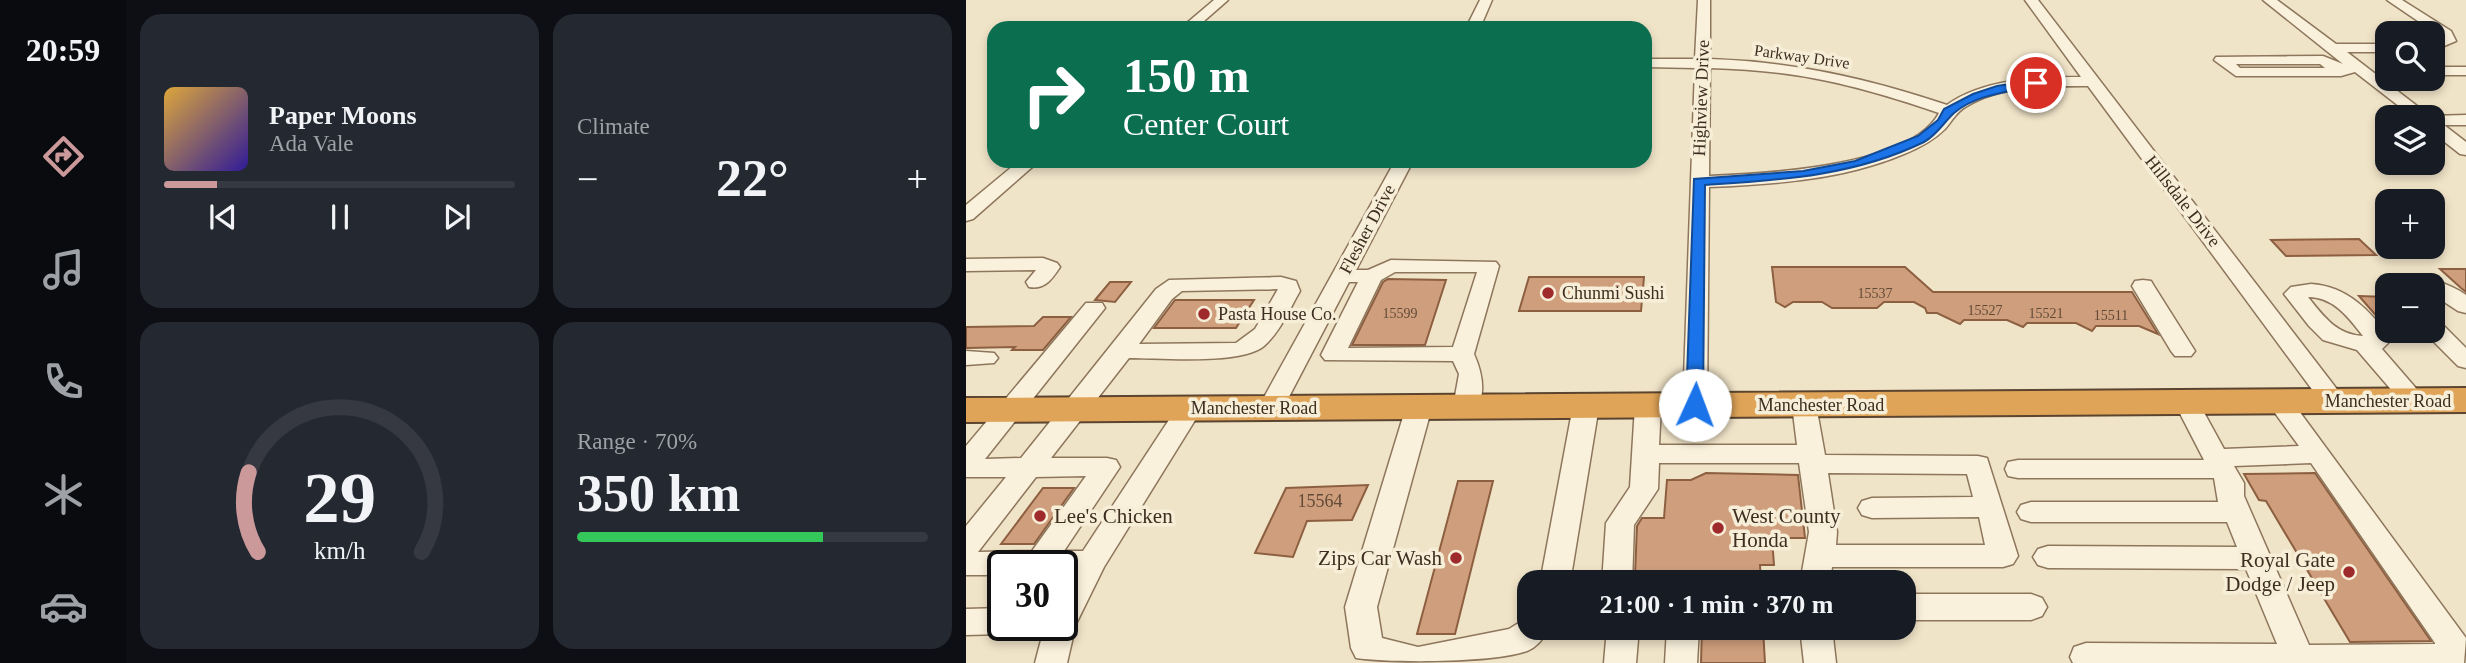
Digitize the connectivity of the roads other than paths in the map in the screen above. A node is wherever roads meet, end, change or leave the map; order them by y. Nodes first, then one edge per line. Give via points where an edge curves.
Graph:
1 (1222, 0) edge
2 (1486, 0) edge
3 (1704, 0) edge
4 (2031, 0) edge
5 (2269, 0) edge
6 (2393, 0) edge
7 (1196, 21) edge
8 (1476, 21) edge
9 (2426, 21) edge
10 (2333, 48) junction
11 (2375, 48) edge
12 (1652, 63) edge
13 (1702, 63) junction
14 (2361, 69) junction
15 (2338, 70) junction
16 (2375, 70) edge
17 (2445, 71) edge
18 (2466, 71) edge
19 (2093, 81) junction
20 (2371, 96) junction
21 (2395, 96) junction
22 (2383, 105) edge
23 (2407, 105) edge
24 (1948, 111) junction
25 (2466, 120) edge
26 (2445, 121) edge
27 (2445, 133) edge
28 (2466, 150) edge
29 (1022, 168) edge
30 (1400, 168) edge
31 (1699, 182) junction
32 (966, 215) edge
33 (966, 265) edge
34 (1342, 276) junction
35 (1372, 276) junction
36 (1037, 282) dead end
37 (2143, 286) dead end
38 (2445, 291) edge
39 (2466, 306) edge
40 (1094, 308) dead end
41 (2445, 340) edge
42 (2364, 343) dead end
43 (1122, 351) junction
44 (2183, 351) dead end
45 (1462, 354) junction
46 (2466, 361) edge
47 (2466, 400) edge
48 (2334, 401) junction
49 (2415, 401) junction
50 (2186, 402) junction
51 (2279, 402) junction
52 (1695, 405) junction
53 (1804, 405) junction
54 (1586, 406) junction
55 (1648, 406) junction
56 (1466, 407) junction
57 (1270, 408) junction
58 (1419, 408) junction
59 (1076, 409) junction
60 (1189, 409) junction
61 (966, 410) edge
62 (1012, 410) junction
63 (1646, 454) junction
64 (2318, 454) junction
65 (1812, 459) junction
66 (2220, 463) junction
67 (966, 466) edge
68 (1028, 467) junction
69 (2018, 469) dead end
70 (1990, 507) junction
71 (1872, 508) dead end
72 (2031, 512) dead end
73 (2236, 512) junction
74 (966, 546) edge
75 (1049, 550) edge
76 (2253, 550) junction
77 (2048, 557) dead end
78 (1078, 562) edge
79 (1091, 562) junction
80 (966, 564) edge
81 (987, 564) edge
82 (1557, 570) edge
83 (1616, 570) edge
84 (1817, 570) edge
85 (1078, 588) edge
86 (1916, 607) edge
87 (2031, 607) dead end
88 (987, 621) edge
89 (966, 622) edge
90 (1517, 636) edge
91 (1622, 640) edge
92 (1682, 640) edge
93 (1817, 640) edge
94 (1057, 641) edge
95 (2461, 655) edge
96 (2086, 657) dead end
97 (2300, 659) edge
98 (1051, 663) edge
99 (1620, 663) edge
100 (1681, 663) edge
101 (1820, 663) edge

1 - 7 street
2 - 8 street
3 - 13 street, Highview Drive
4 - 19 street, Hillsdale Drive
5 - 10 street
6 - 9 street
10 - 11 street
10 - 14 street
12 - 13 street, Parkway Drive
13 - 24 street, Parkway Drive via 1822,74
13 - 31 street, Highview Drive
14 - 15 street
14 - 16 street
14 - 21 street
15 - 15 street via 2236,72 2221,60 2323,60
15 - 20 street
17 - 18 street
19 - 24 street via 1997,90
19 - 48 street, Hillsdale Drive
20 - 21 street
20 - 22 street
21 - 23 street
24 - 31 street via 1922,139 1858,164 1803,175
25 - 26 street
27 - 28 street
29 - 32 street
30 - 34 street, Flesher Drive
31 - 52 street, Highview Drive
33 - 36 street via 1049,267
34 - 35 street
34 - 57 street, Flesher Drive
35 - 45 street via 1391,267 1489,266
35 - 45 street via 1333,355
37 - 44 street
38 - 39 street
40 - 62 street
41 - 46 street
42 - 49 street
43 - 43 street via 1164,294 1177,285 1288,286 1261,339 1252,346 1240,350
43 - 59 street
45 - 56 street via 1471,374
47 - 49 highway, Manchester Road
48 - 49 highway, Manchester Road
48 - 51 highway, Manchester Road
50 - 51 highway, Manchester Road
50 - 53 highway, Manchester Road
50 - 66 street
51 - 64 street
52 - 53 highway, Manchester Road
52 - 55 highway, Manchester Road
53 - 65 street
54 - 55 highway, Manchester Road
54 - 56 highway, Manchester Road
54 - 82 street
55 - 63 street
56 - 58 highway, Manchester Road
57 - 58 highway, Manchester Road
57 - 60 highway, Manchester Road
58 - 90 street via 1361,607 1367,648 1418,661
59 - 60 highway, Manchester Road
59 - 62 highway, Manchester Road
59 - 68 street
60 - 79 street
61 - 62 highway, Manchester Road
62 - 67 street
63 - 65 street
63 - 83 street via 1644,489 1620,523
64 - 66 street
64 - 95 street
65 - 70 street via 1978,464
65 - 84 street via 1823,532
66 - 69 street
66 - 73 street
67 - 68 street
68 - 74 street
68 - 75 street via 1107,467
70 - 71 street
70 - 84 street via 2003,556
72 - 73 street
73 - 76 street
76 - 77 street
76 - 97 street
78 - 79 street
79 - 85 street
80 - 81 street
86 - 87 street
88 - 89 street
91 - 99 street
92 - 100 street
93 - 101 street
94 - 98 street
95 - 97 street
96 - 97 street

